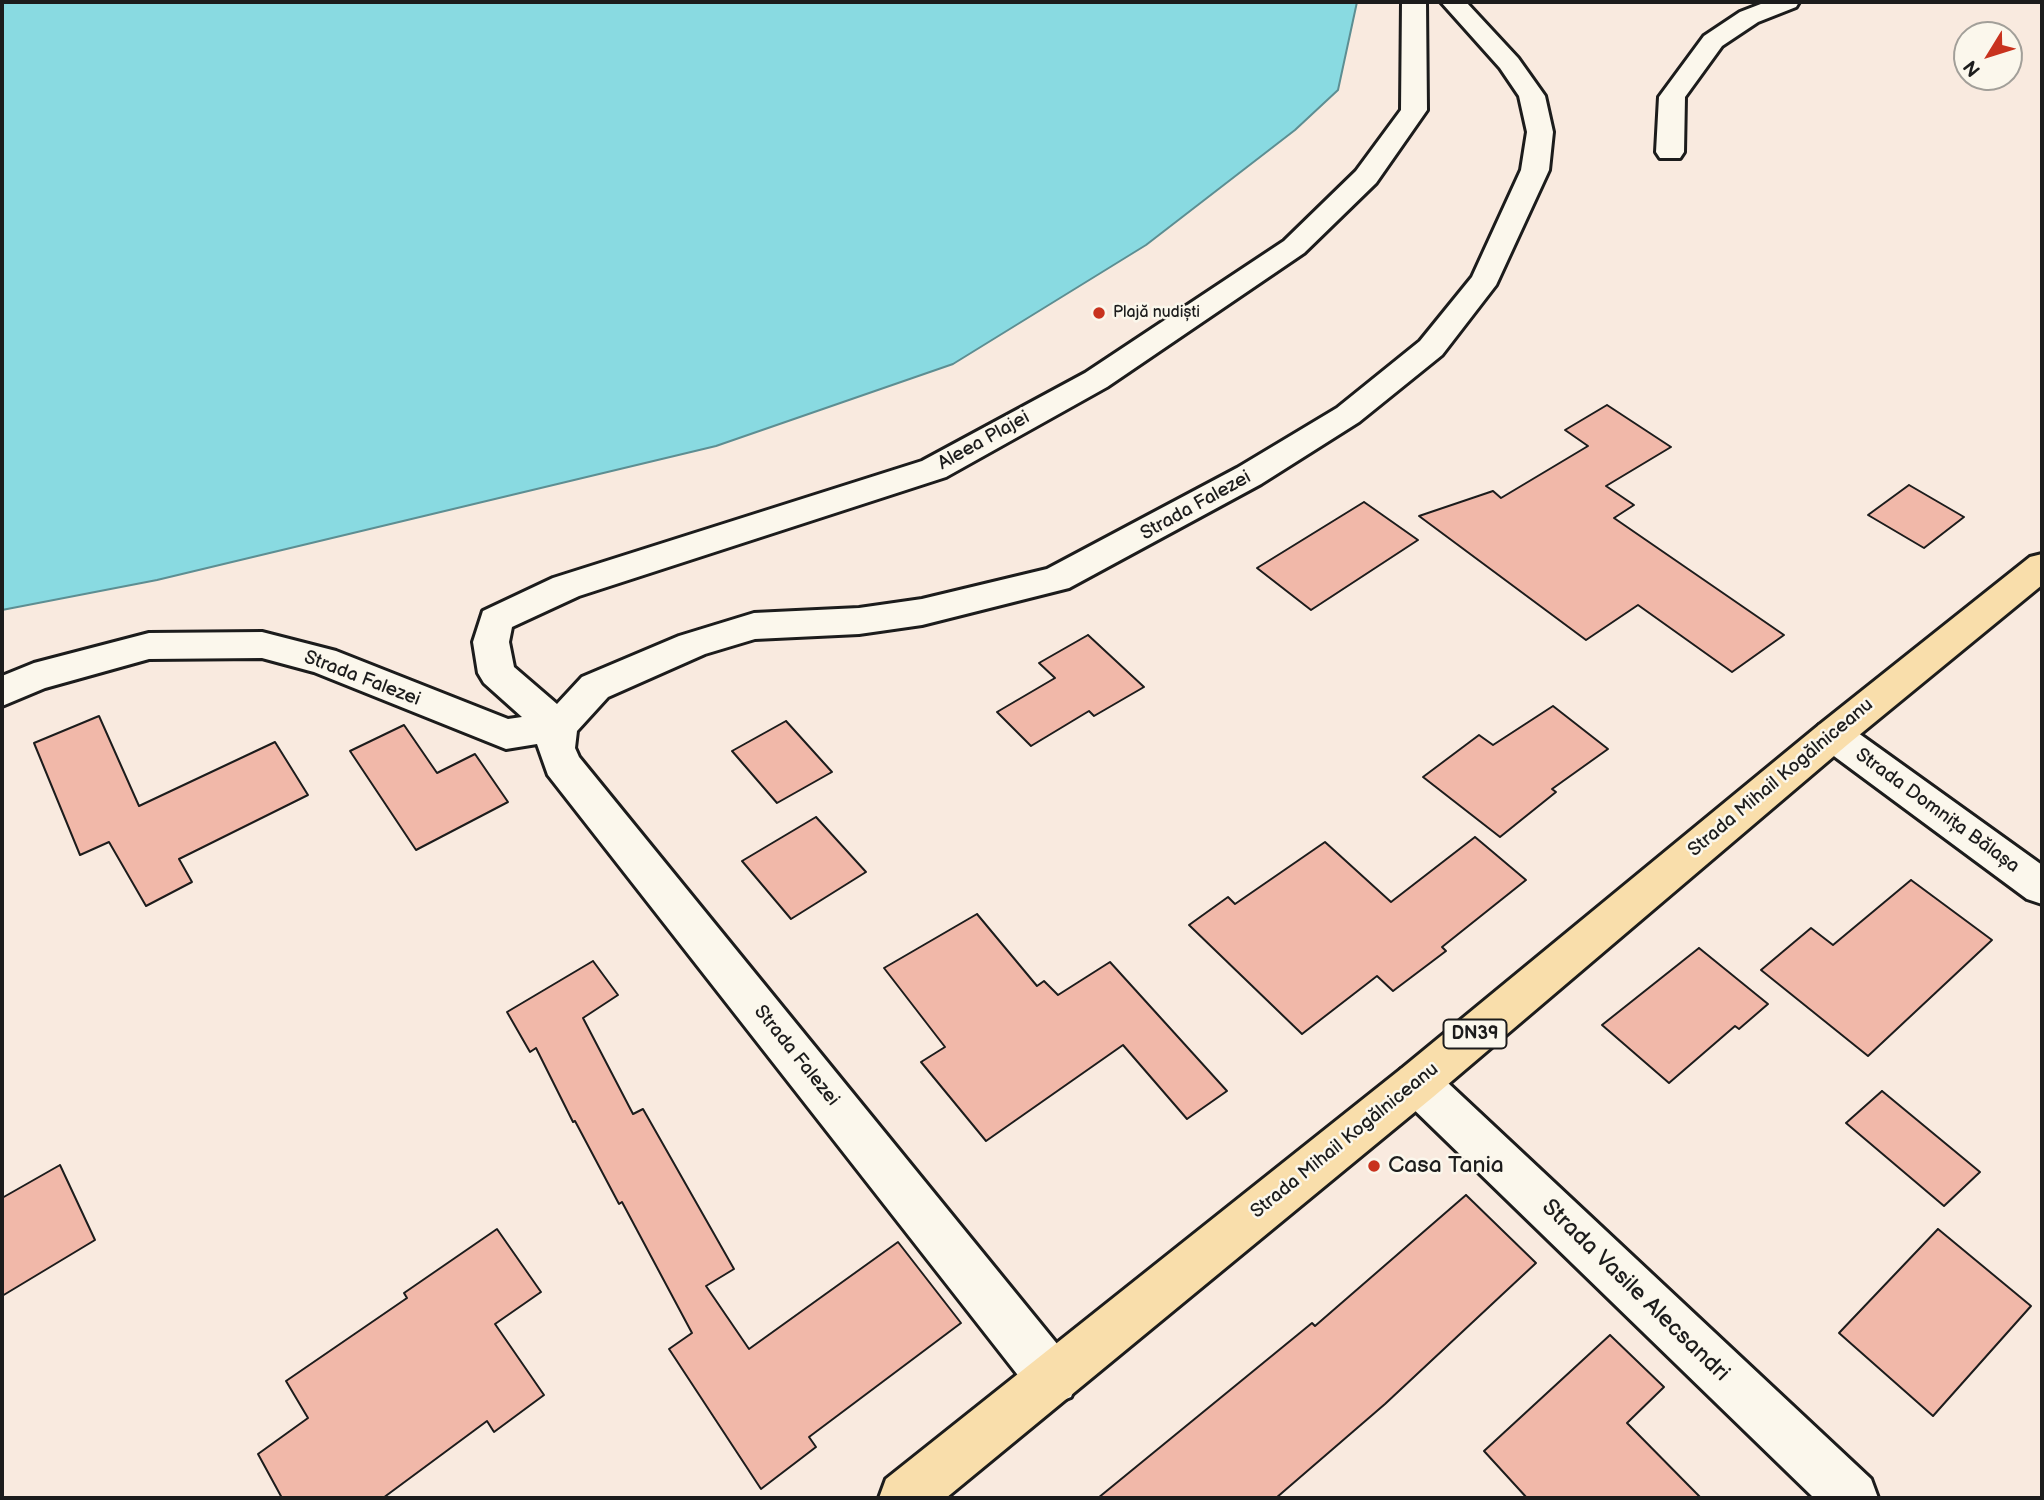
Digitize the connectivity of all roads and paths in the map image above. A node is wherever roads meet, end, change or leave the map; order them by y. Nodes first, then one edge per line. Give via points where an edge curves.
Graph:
1 (1414, 2) edge
2 (1453, 2) edge
3 (1787, 2) edge
4 (1670, 152) dead end
5 (2042, 566) edge
6 (2, 692) edge
7 (558, 727) junction
8 (1833, 735) junction
9 (2042, 887) edge
10 (1417, 1083) junction
11 (1053, 1379) junction
12 (905, 1498) edge
13 (1853, 1498) edge

1 - 7 street, Aleea Plajei via 1415,110 1366,177 1294,247 1209,306 1096,380 934,469 566,587 496,620 491,642 496,673
2 - 7 street, Strada Falezei via 1509,63 1532,96 1540,132 1535,170 1486,279 1431,348 1348,415 1249,476 1058,579 922,612 859,621 754,626 692,645 594,687
3 - 4 street via 1749,17 1713,41 1672,97
5 - 8 highway, Strada Mihail Kogălniceanu / DN39
6 - 7 street, Strada Falezei via 34,677 149,646 262,645 323,661 506,734
7 - 11 street, Strada Falezei via 556,748 562,764
8 - 9 street, Strada Domnița Bălașa
8 - 10 highway, Strada Mihail Kogălniceanu / DN39
10 - 11 highway, Strada Mihail Kogălniceanu / DN39
10 - 13 street, Strada Vasile Alecsandri
11 - 12 highway, Strada Mihail Kogălniceanu / DN39

